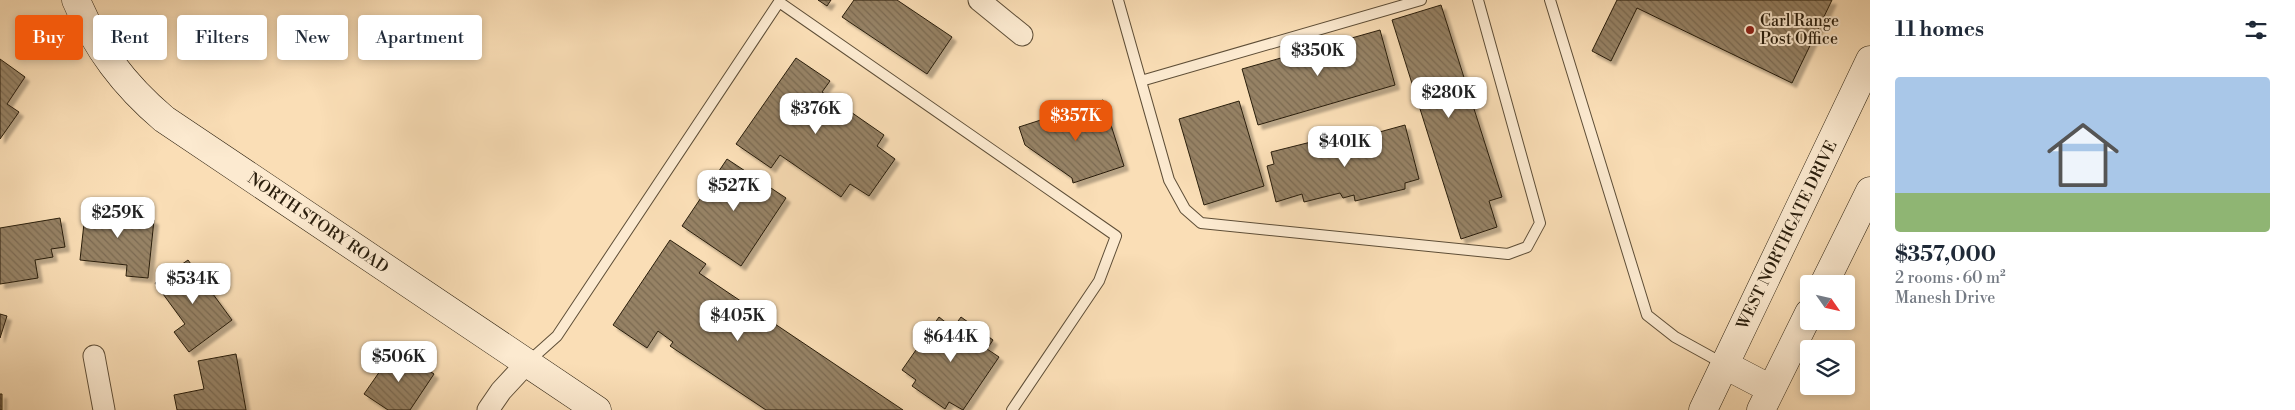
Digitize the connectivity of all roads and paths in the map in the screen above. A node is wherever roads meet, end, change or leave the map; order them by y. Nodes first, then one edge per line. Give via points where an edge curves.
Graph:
1 (76, 0) edge
2 (979, 0) edge
3 (1118, 0) edge
4 (1421, 0) edge
5 (1478, 0) edge
6 (1550, 0) edge
7 (1022, 35) dead end
8 (1870, 60) edge
9 (1141, 81) junction
10 (1870, 192) edge
11 (1828, 275) edge
12 (1801, 330) edge
13 (94, 356) dead end
14 (526, 364) junction
15 (1725, 365) junction
16 (1766, 399) edge
17 (104, 410) edge
18 (488, 410) edge
19 (597, 410) edge
20 (1012, 410) edge
21 (1703, 410) edge

1 - 14 main road, NORTH STORY ROAD via 89,30 116,73 164,119
2 - 7 street
3 - 9 lane
4 - 9 lane
5 - 9 lane via 1540,223 1527,247 1508,254 1201,223 1185,209 1169,180
6 - 15 lane via 1647,315 1676,337
8 - 15 main road, WEST NORTHGATE DRIVE
10 - 11 main road
12 - 16 main road
13 - 17 street
14 - 18 street
14 - 19 main road, NORTH STORY ROAD
14 - 20 lane via 557,336 779,2 1116,236 1099,281
15 - 16 main road
15 - 21 main road, WEST NORTHGATE DRIVE

